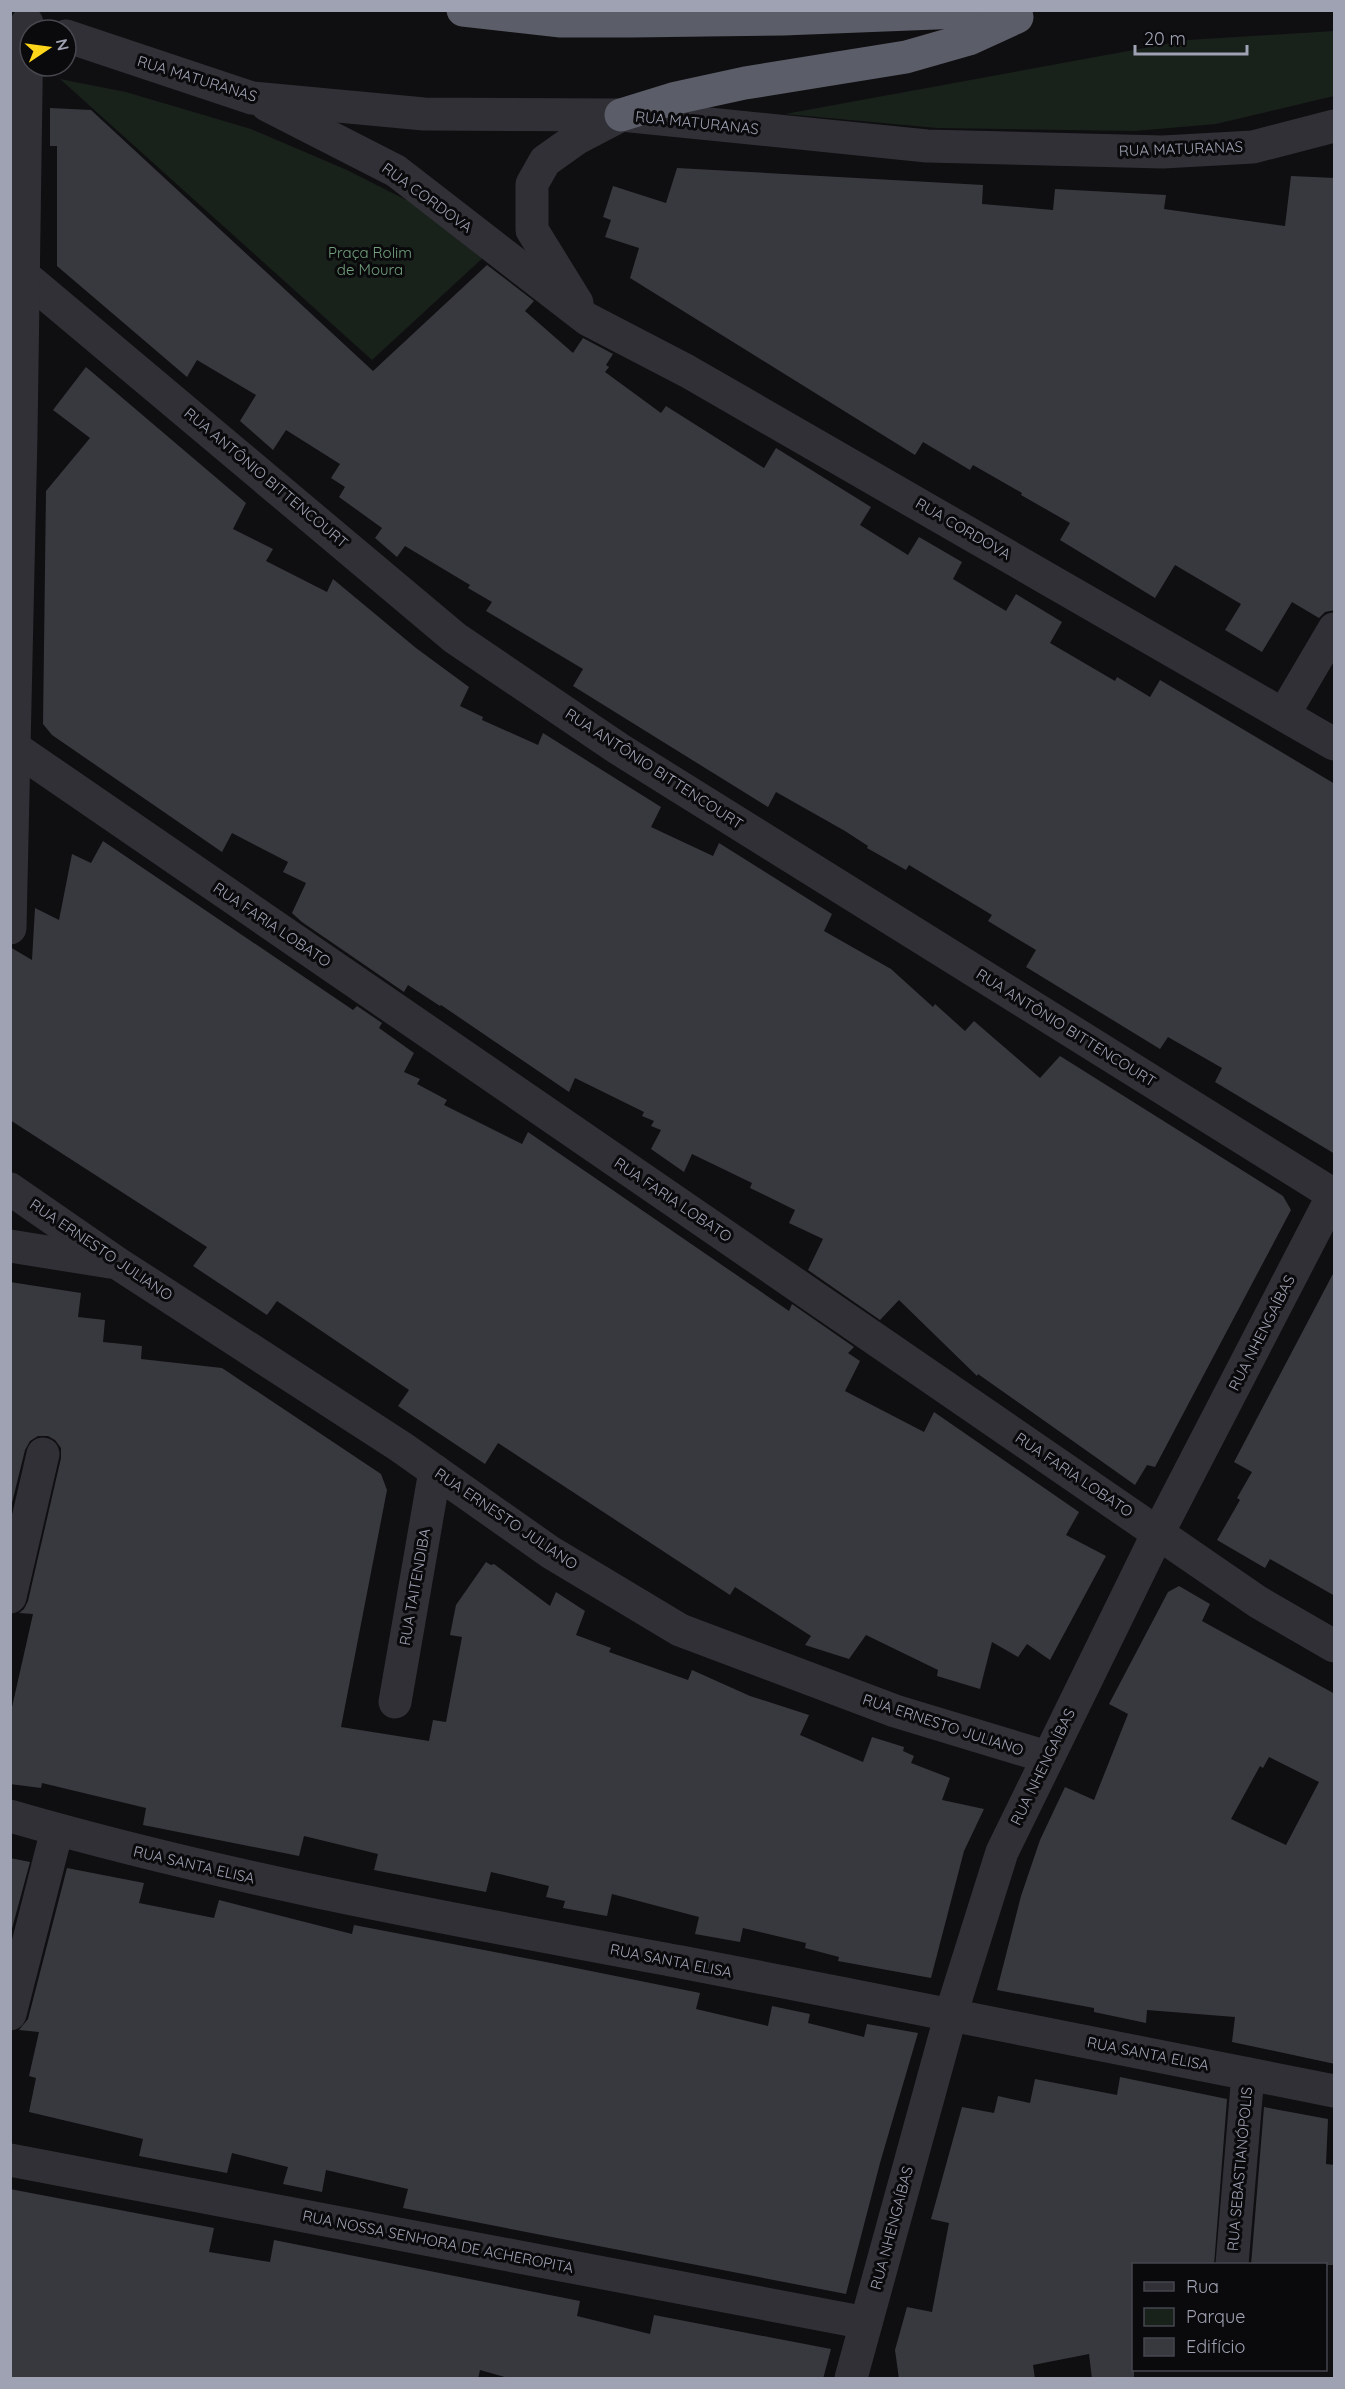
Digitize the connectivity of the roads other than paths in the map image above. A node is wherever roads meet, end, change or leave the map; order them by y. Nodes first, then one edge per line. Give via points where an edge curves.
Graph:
1 (463, 10) edge
2 (1012, 10) edge
3 (1031, 10) edge
4 (78, 40) edge
5 (27, 78) edge
6 (252, 98) junction
7 (621, 115) junction
8 (1335, 126) edge
9 (23, 275) junction
10 (587, 319) junction
11 (16, 434) edge
12 (1335, 629) edge
13 (1284, 714) junction
14 (1335, 744) edge
15 (15, 748) junction
16 (10, 928) edge
17 (10, 1189) edge
18 (1334, 1195) edge
19 (10, 1246) edge
20 (117, 1263) junction
21 (43, 1454) dead end
22 (435, 1471) junction
23 (1158, 1533) junction
24 (10, 1597) edge
25 (1335, 1646) edge
26 (395, 1702) dead end
27 (1047, 1757) junction
28 (10, 1816) edge
29 (57, 1830) junction
30 (10, 2014) edge
31 (951, 2014) junction
32 (1248, 2074) junction
33 (1335, 2091) edge
34 (10, 2160) edge
35 (1232, 2263) edge
36 (866, 2323) junction
37 (851, 2379) edge

1 - 2 highway via 561,21 783,19
3 - 7 highway via 969,39 906,57 745,83
4 - 6 street, RUA MATURANAS
5 - 9 street
6 - 7 street, RUA MATURANAS via 424,114
6 - 10 street, RUA CORDOVA via 396,171
7 - 8 street, RUA MATURANAS via 927,146 1163,152 1253,147
7 - 10 street via 545,161 532,184 532,230
9 - 11 street
9 - 18 street, RUA ANTÔNIO BITTENCOURT via 455,638 619,749
10 - 13 street, RUA CORDOVA via 687,370
11 - 15 street
12 - 13 street
13 - 14 street, RUA CORDOVA
15 - 16 street
15 - 23 street, RUA FARIA LOBATO
17 - 20 street, RUA ERNESTO JULIANO
18 - 23 street, RUA NHENGAÍBAS
19 - 20 street
20 - 22 street, RUA ERNESTO JULIANO
21 - 24 street
22 - 26 street, RUA TAITENDIBA
22 - 27 street, RUA ERNESTO JULIANO via 550,1552 680,1630 895,1711
23 - 25 street, RUA FARIA LOBATO via 1258,1602
23 - 27 street, RUA NHENGAÍBAS
27 - 31 street, RUA NHENGAÍBAS via 1002,1852
28 - 29 street, RUA SANTA ELISA
29 - 30 street
29 - 31 street, RUA SANTA ELISA via 331,1896
31 - 32 street, RUA SANTA ELISA
31 - 36 street, RUA NHENGAÍBAS
32 - 33 street, RUA SANTA ELISA
32 - 35 street, RUA SEBASTIANÓPOLIS
34 - 36 street, RUA NOSSA SENHORA DE ACHEROPITA
36 - 37 street, RUA NHENGAÍBAS

